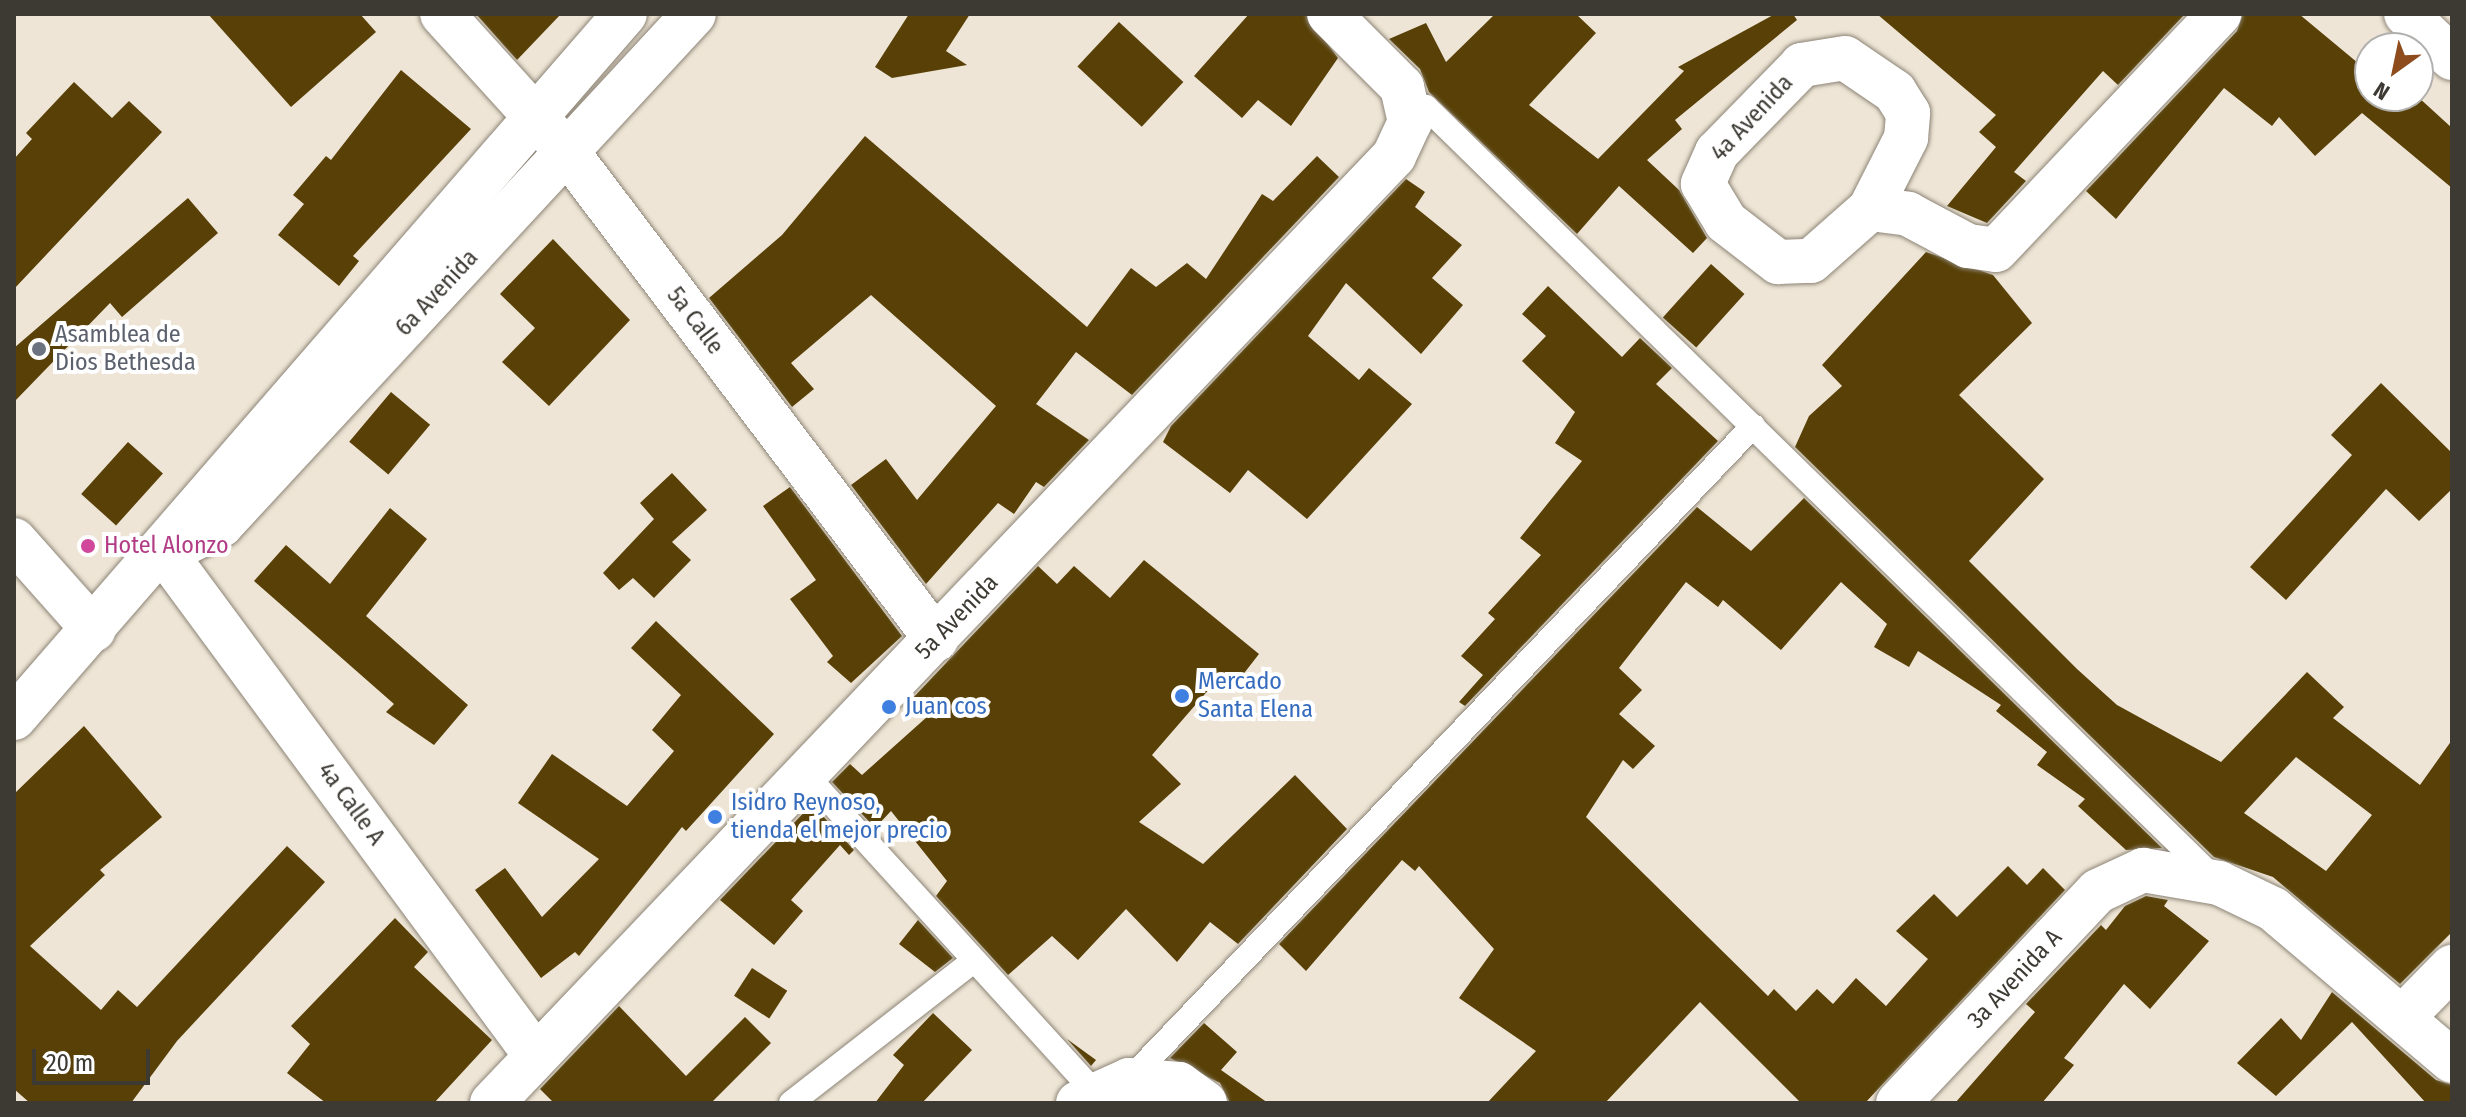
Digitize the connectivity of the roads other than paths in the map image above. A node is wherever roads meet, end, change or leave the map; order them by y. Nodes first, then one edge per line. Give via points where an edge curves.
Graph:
1 (442, 14) edge
2 (625, 14) edge
3 (694, 14) edge
4 (1329, 14) edge
5 (2219, 14) edge
6 (2406, 14) edge
7 (2452, 58) edge
8 (1407, 112) junction
9 (534, 115) junction
10 (568, 153) junction
11 (1870, 209) junction
12 (1753, 426) junction
13 (14, 540) edge
14 (165, 553) junction
15 (94, 630) junction
16 (936, 639) junction
17 (14, 718) edge
18 (806, 775) junction
19 (2219, 883) junction
20 (972, 962) junction
21 (2452, 967) edge
22 (2404, 1016) junction
23 (536, 1056) junction
24 (2452, 1061) edge
25 (1100, 1091) edge
26 (492, 1103) edge
27 (791, 1103) edge
28 (1205, 1103) edge
29 (1898, 1103) edge

1 - 9 street, 5a Calle
2 - 9 street, 6a Avenida
3 - 10 street, 6a Avenida
4 - 8 street via 1402,87
5 - 11 street via 1996,250 1968,246 1908,214
6 - 7 street
8 - 12 lane via 1426,107
8 - 16 street, 5a Avenida via 1394,156
9 - 10 street, 5a Calle
9 - 14 street, 6a Avenida via 200,496
10 - 14 street, 6a Avenida via 221,525
10 - 16 street, 5a Calle
11 - 11 street, 4a Avenida via 1811,261 1778,262 1726,222 1703,184 1717,152 1802,65 1845,58 1895,92 1908,113 1906,138
12 - 19 lane
12 - 25 lane
13 - 15 street
14 - 15 street, 6a Avenida
14 - 23 street, 4a Calle A
15 - 17 street, 6a Avenida
16 - 18 street, 5a Avenida
18 - 20 lane
18 - 23 street, 5a Avenida
19 - 22 street via 2273,909
19 - 29 street, 3a Avenida A via 2143,870 2098,891
20 - 25 lane
20 - 27 lane
21 - 22 street
22 - 24 street
23 - 26 street, 5a Avenida
25 - 28 street via 1179,1084

